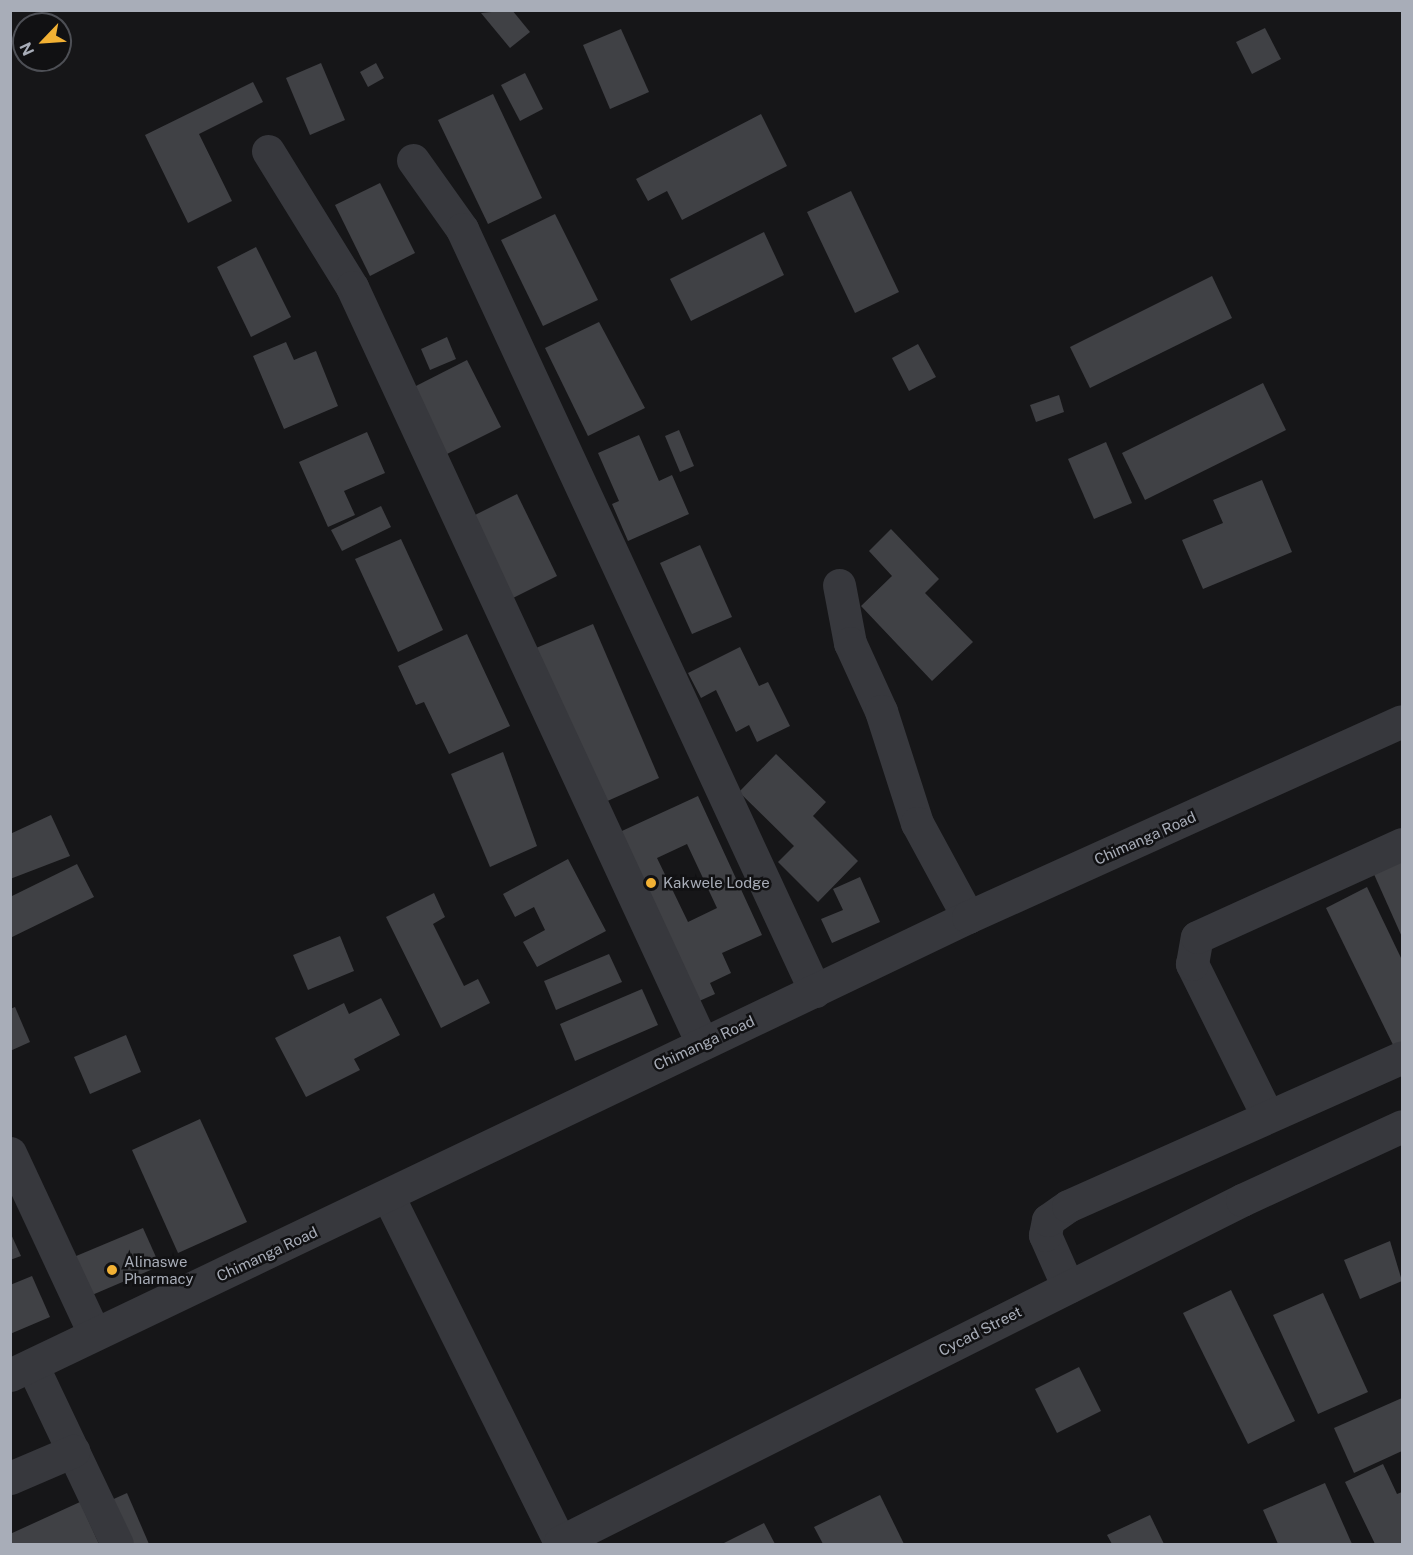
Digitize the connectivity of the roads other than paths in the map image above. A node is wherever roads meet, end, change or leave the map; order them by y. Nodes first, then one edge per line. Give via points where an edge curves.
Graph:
1 (268, 152) dead end
2 (413, 160) dead end
3 (839, 585) dead end
4 (1402, 721) edge
5 (1402, 844) edge
6 (968, 918) junction
7 (814, 991) junction
8 (702, 1043) junction
9 (1402, 1057) edge
10 (1267, 1115) junction
11 (1402, 1126) edge
12 (10, 1153) edge
13 (389, 1198) junction
14 (1068, 1287) junction
15 (94, 1333) junction
16 (21, 1370) edge
17 (74, 1451) junction
18 (10, 1478) edge
19 (560, 1543) edge
20 (117, 1545) edge

1 - 8 street via 352,287
2 - 7 street via 462,229
3 - 6 street via 850,643 881,711 916,823
4 - 6 street, Chimanga Road
5 - 10 street via 1197,937 1192,964
6 - 7 street, Chimanga Road
7 - 8 street, Chimanga Road
8 - 13 street, Chimanga Road
9 - 10 street
10 - 14 street via 1048,1220 1047,1248
11 - 14 street, Cycad Street
12 - 15 street
13 - 15 street, Chimanga Road
13 - 19 street
14 - 19 street, Cycad Street
15 - 16 street, Chimanga Road
16 - 17 street
17 - 18 street
17 - 20 street

